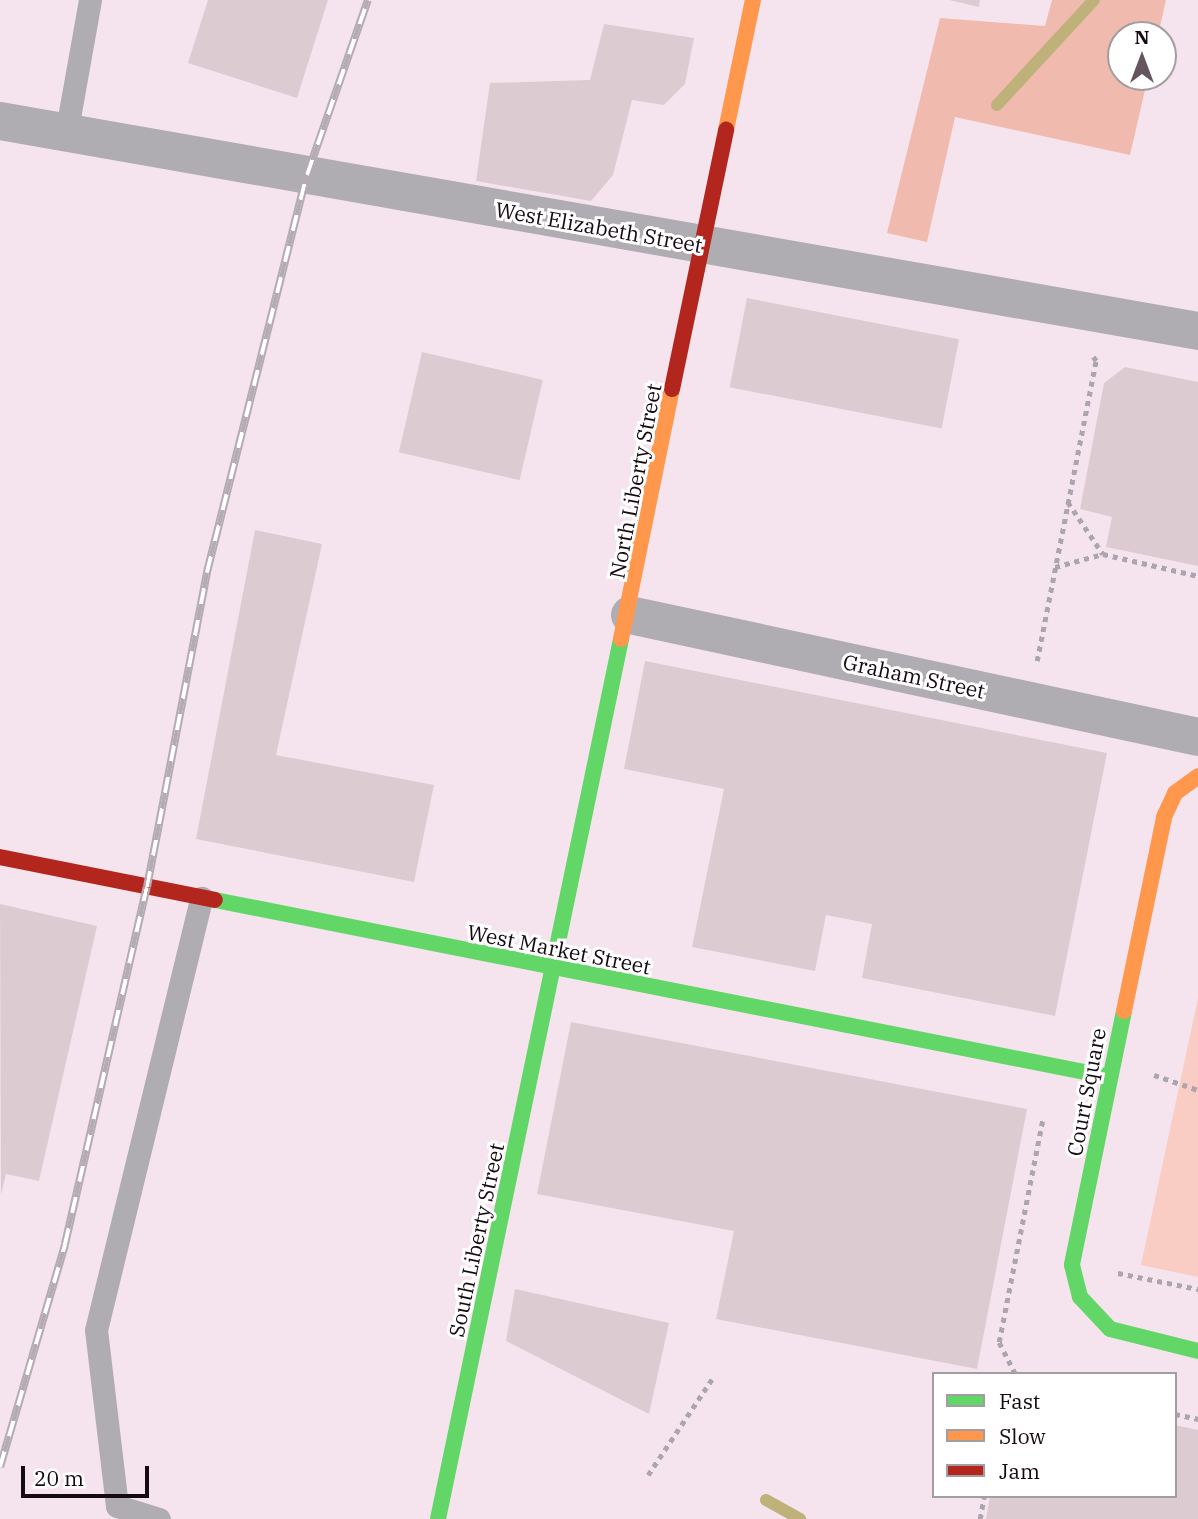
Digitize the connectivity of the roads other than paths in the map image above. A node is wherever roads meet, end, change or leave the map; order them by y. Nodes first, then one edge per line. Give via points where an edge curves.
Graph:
1 (90, 0) edge
2 (753, 0) edge
3 (0, 121) edge
4 (67, 129) junction
5 (704, 245) junction
6 (1198, 331) edge
7 (630, 615) junction
8 (1198, 737) edge
9 (1198, 776) edge
10 (0, 857) edge
11 (201, 898) junction
12 (554, 970) junction
13 (1110, 1077) junction
14 (1198, 1351) edge
15 (159, 1519) edge
16 (438, 1519) edge

1 - 4 lane
2 - 5 main road, North Liberty Street
3 - 4 street, West Elizabeth Street
4 - 5 street, West Elizabeth Street
5 - 6 street, West Elizabeth Street
5 - 7 main road, North Liberty Street
7 - 8 street, Graham Street
7 - 12 main road, North Liberty Street
9 - 13 main road, Court Square via 1175,793 1164,817
10 - 11 main road, West Market Street
11 - 12 main road, West Market Street
11 - 15 lane via 96,1330 117,1506
12 - 13 main road, West Market Street
12 - 16 main road, South Liberty Street
13 - 14 main road, Court Square via 1072,1265 1076,1287 1089,1311 1110,1329

